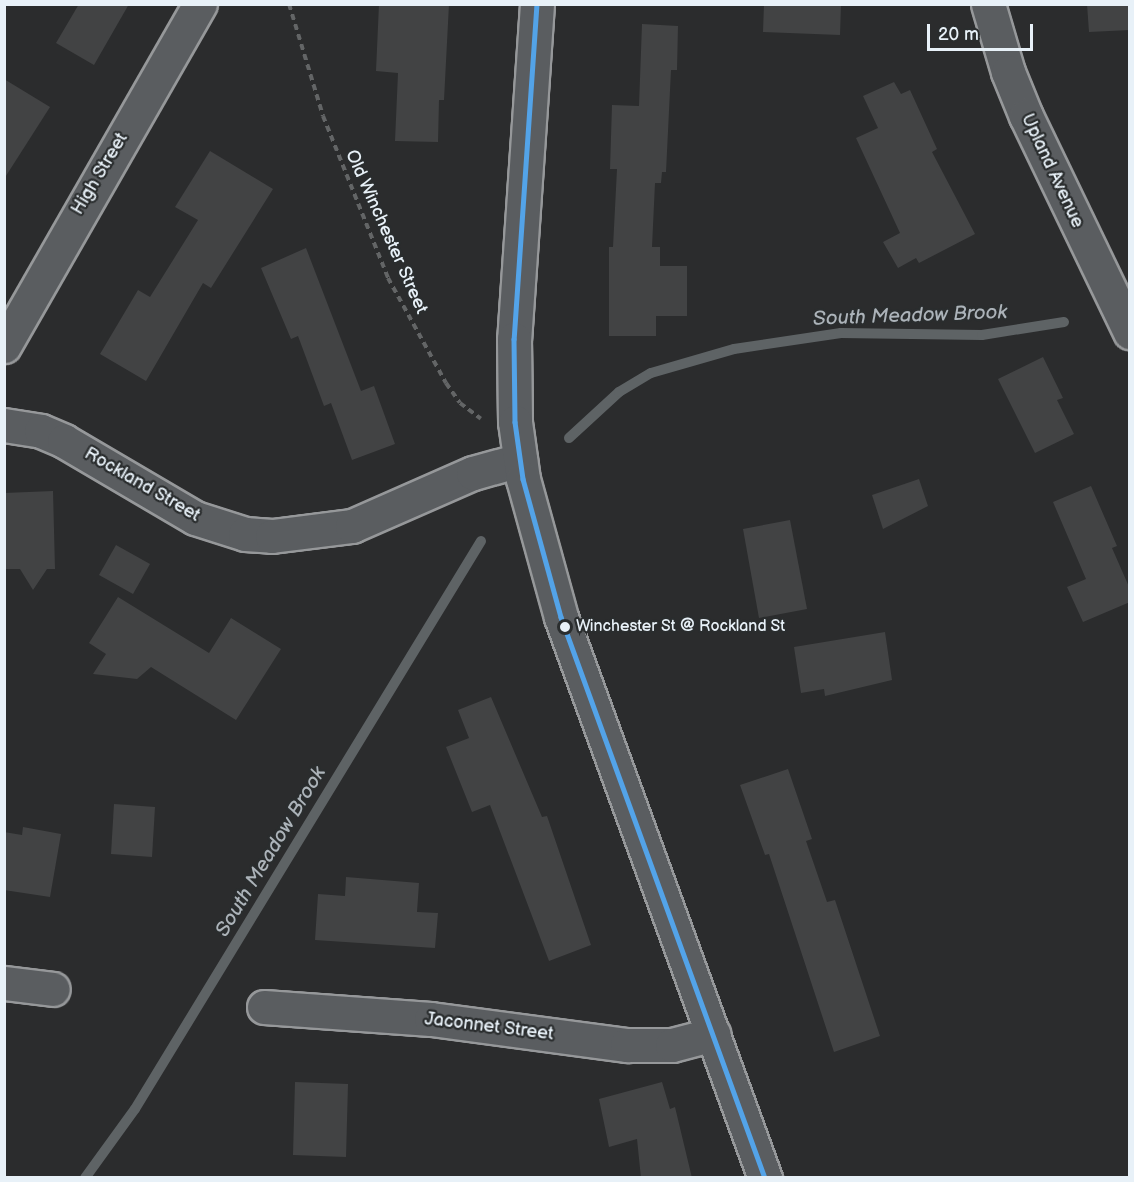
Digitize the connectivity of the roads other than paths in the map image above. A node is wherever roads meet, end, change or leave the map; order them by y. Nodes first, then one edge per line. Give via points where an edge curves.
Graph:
1 (200, 4) edge
2 (537, 4) edge
3 (988, 4) edge
4 (1130, 332) edge
5 (4, 346) edge
6 (4, 425) edge
7 (520, 460) junction
8 (4, 982) edge
9 (53, 989) dead end
10 (264, 1006) dead end
11 (714, 1034) junction
12 (765, 1178) edge

1 - 5 street, High Street
2 - 7 street via 514,339 515,422
3 - 4 street, Upland Avenue via 1026,116
6 - 7 street, Rockland Street via 40,431 64,441 195,518 245,534 272,536 352,526 482,469
7 - 11 street via 539,548 561,617
8 - 9 street
10 - 11 street, Jaconnet Street via 431,1019 627,1044 672,1045
11 - 12 street

